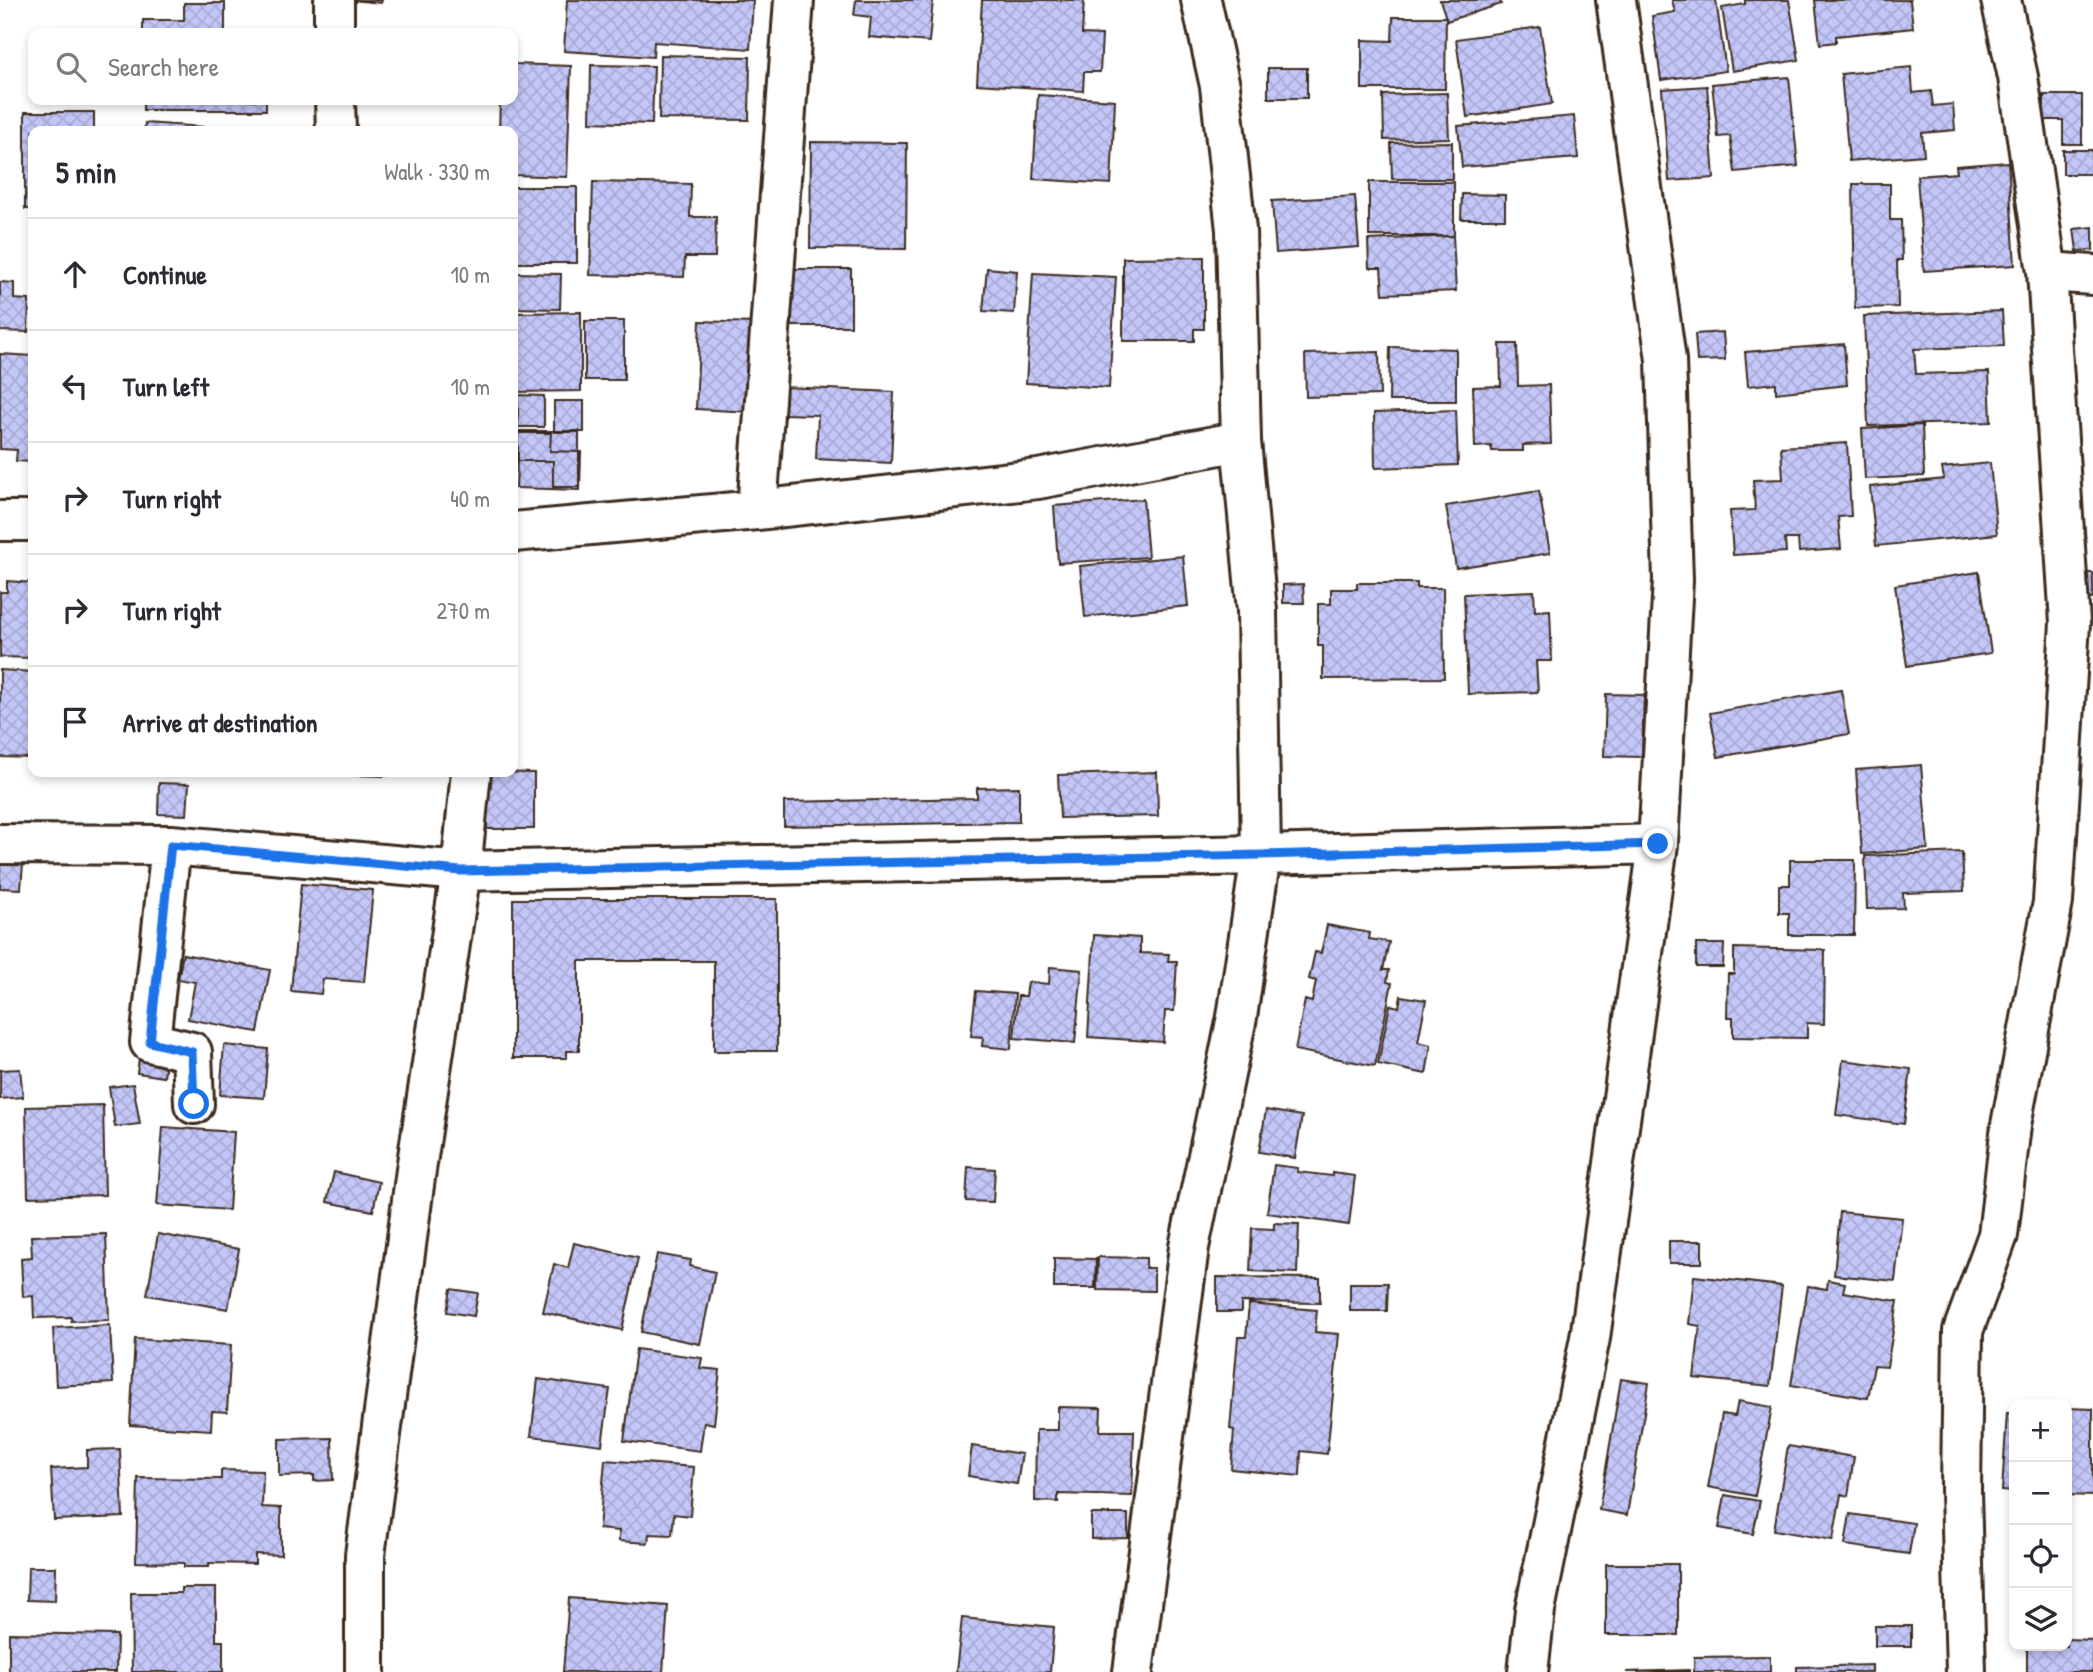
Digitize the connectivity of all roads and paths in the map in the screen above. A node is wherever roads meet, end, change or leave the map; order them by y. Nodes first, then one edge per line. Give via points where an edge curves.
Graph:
1 (334, 0) edge
2 (794, 0) edge
3 (1201, 0) edge
4 (1616, 0) edge
5 (2001, 0) edge
6 (334, 28) edge
7 (335, 105) edge
8 (335, 126) edge
9 (2047, 272) junction
10 (2093, 275) edge
11 (1241, 441) junction
12 (757, 509) junction
13 (0, 521) edge
14 (28, 521) edge
15 (518, 532) edge
16 (470, 777) edge
17 (0, 844) edge
18 (1658, 844) junction
19 (171, 845) junction
20 (1261, 855) junction
21 (461, 871) junction
22 (194, 1104) dead end
23 (365, 1672) edge
24 (1133, 1672) edge
25 (1528, 1672) edge
26 (1966, 1672) edge

1 - 6 street
2 - 12 street
3 - 11 street via 1220,86 1236,230
4 - 18 street via 1666,360 1673,580
5 - 9 street via 2018,77
7 - 8 street
9 - 10 street
9 - 26 street via 2069,636 2053,902 2011,1125 1998,1235 1963,1331
11 - 12 street via 1038,479
11 - 20 street via 1257,611
12 - 15 street
13 - 14 street
16 - 21 street
17 - 19 street
18 - 20 street
18 - 25 street via 1590,1338 1535,1610
19 - 21 street
19 - 22 street via 150,1042 192,1052
20 - 21 street
20 - 24 street via 1237,1017 1189,1247
21 - 23 street via 365,1555

